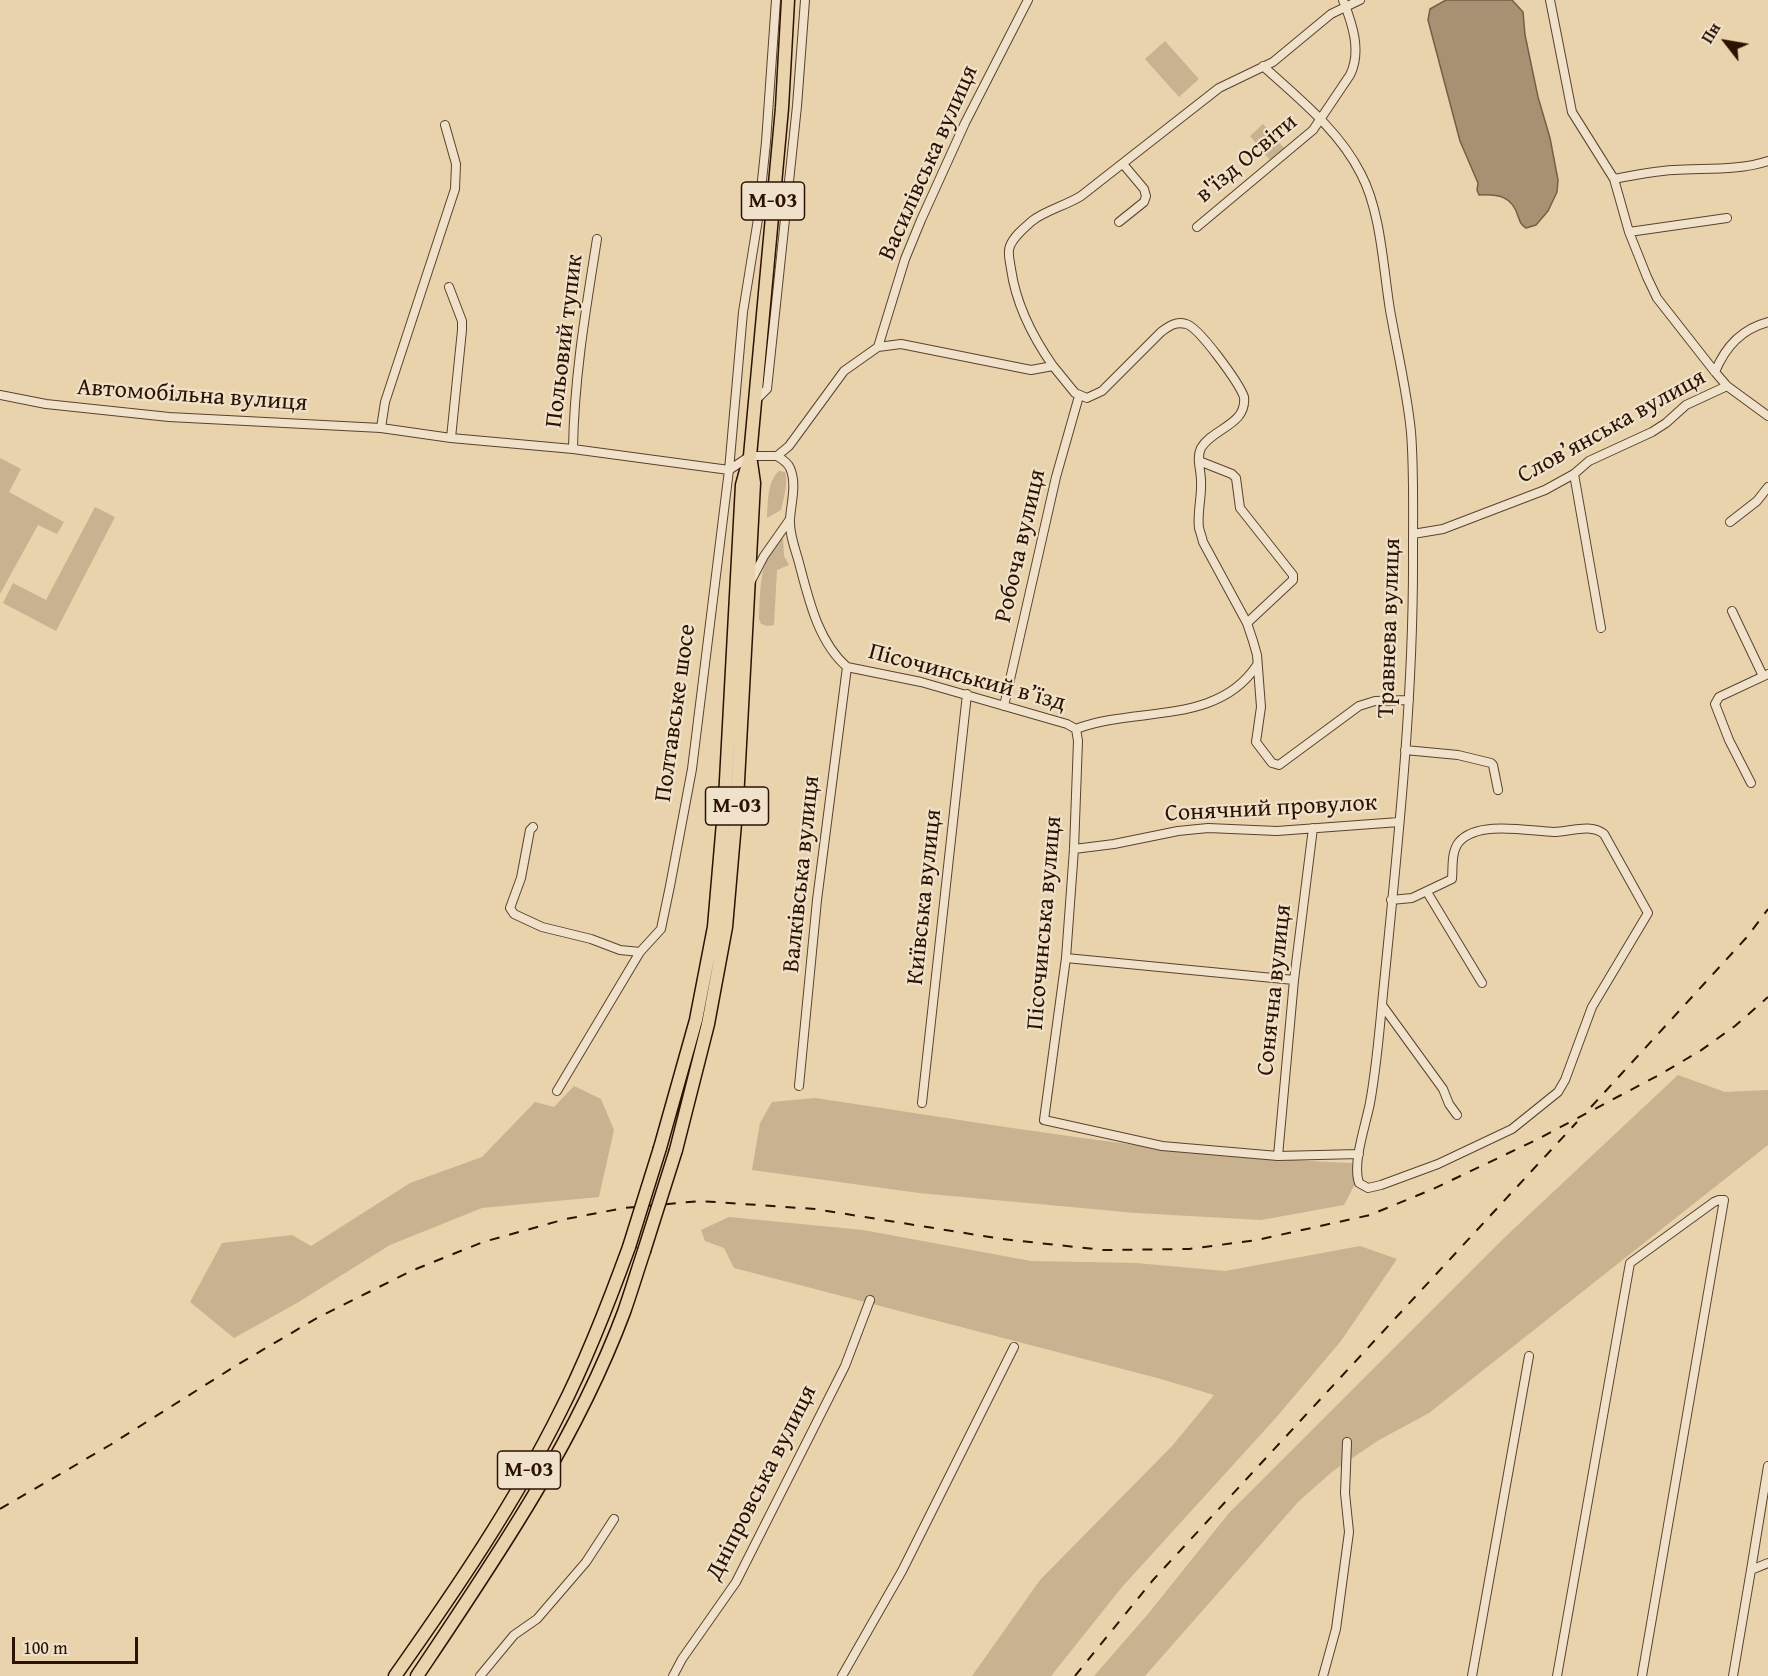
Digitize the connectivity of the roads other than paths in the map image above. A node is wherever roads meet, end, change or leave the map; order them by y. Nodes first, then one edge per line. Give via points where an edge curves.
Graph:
1 (776, 0) edge
2 (788, 0) edge
3 (805, 0) edge
4 (1028, 0) edge
5 (1360, 0) edge
6 (1550, 0) edge
7 (1344, 3) edge
8 (1263, 66) junction
9 (1321, 119) junction
10 (445, 126) dead end
11 (1768, 161) edge
12 (1123, 164) junction
13 (1614, 179) junction
14 (1727, 218) dead end
15 (1119, 222) dead end
16 (1197, 227) dead end
17 (1629, 232) junction
18 (597, 239) dead end
19 (449, 287) dead end
20 (1768, 322) edge
21 (878, 347) junction
22 (1053, 366) junction
23 (1714, 372) junction
24 (1727, 386) junction
25 (0, 395) edge
26 (1079, 396) junction
27 (755, 401) junction
28 (1768, 416) edge
29 (381, 428) junction
30 (451, 438) junction
31 (573, 448) junction
32 (750, 456) junction
33 (777, 456) junction
34 (1199, 461) junction
35 (729, 470) junction
36 (1574, 474) junction
37 (1768, 487) edge
38 (790, 519) junction
39 (1730, 522) dead end
40 (1413, 534) junction
41 (749, 585) junction
42 (1732, 611) dead end
43 (1247, 623) junction
44 (1601, 628) dead end
45 (1257, 665) junction
46 (847, 667) junction
47 (1765, 675) edge
48 (967, 694) junction
49 (1409, 700) junction
50 (1004, 706) junction
51 (1076, 729) junction
52 (1405, 750) junction
53 (1751, 783) dead end
54 (1498, 790) dead end
55 (1399, 822) junction
56 (533, 826) dead end
57 (1313, 828) junction
58 (1074, 849) junction
59 (1427, 892) junction
60 (1391, 900) junction
61 (640, 952) junction
62 (1066, 958) junction
63 (1294, 980) junction
64 (1482, 983) dead end
65 (1382, 1005) junction
66 (799, 1086) dead end
67 (556, 1091) dead end
68 (922, 1103) dead end
69 (1457, 1115) dead end
70 (1359, 1154) junction
71 (1278, 1156) junction
72 (870, 1300) dead end
73 (1014, 1347) dead end
74 (1529, 1356) dead end
75 (1347, 1442) dead end
76 (1768, 1466) edge
77 (614, 1519) dead end
78 (1768, 1563) edge
79 (1751, 1570) junction
80 (395, 1676) edge
81 (417, 1676) edge
82 (480, 1676) edge
83 (673, 1676) edge
84 (842, 1676) edge
85 (1323, 1676) edge
86 (1473, 1676) edge
87 (1557, 1676) edge
88 (1642, 1676) edge
89 (1733, 1676) edge

1 - 35 street, Полтавське шосе via 766,142 743,312
2 - 27 highway, М-03
3 - 27 street via 767,389
4 - 21 street, Василівська вулиця via 921,220
5 - 7 street
6 - 13 street via 1572,112
7 - 8 street
7 - 9 street via 1356,54 1350,75
8 - 9 street, Травнева вулиця
8 - 12 street via 1220,88
9 - 16 street, в'їзд Освіти via 1313,130
9 - 40 street, Травнева вулиця via 1362,176 1376,223 1411,432
10 - 29 street via 456,164 455,189 388,391
11 - 13 street
12 - 15 street via 1146,196
12 - 22 street via 1081,196 1033,220 1010,245 1008,254 1017,299
13 - 17 street
14 - 17 street
17 - 23 street via 1657,298
18 - 31 street, Польовий тупик via 582,327
19 - 30 street via 462,321
20 - 23 street via 1731,342
21 - 22 street via 900,344 1031,370
21 - 33 street via 844,371 789,446
22 - 26 street
23 - 24 street
24 - 28 street
24 - 36 street, Слов’янська вулиця via 1686,405 1652,432 1589,461
25 - 29 street, Автомобільна вулиця via 169,417
26 - 34 street via 1089,398 1102,391 1170,325 1191,325 1201,333 1245,397 1241,414 1206,442
26 - 50 street, Робоча вулиця via 1056,477
27 - 32 highway, М-03
29 - 30 street, Автомобільна вулиця
30 - 31 street, Автомобільна вулиця
31 - 35 street, Автомобільна вулиця
32 - 33 street
32 - 35 street
32 - 41 highway, М-03 via 754,483
32 - 80 highway, М-03, bridge via 742,485 714,927 696,1020 660,1148 607,1307 556,1421 498,1521
33 - 38 street via 790,466 792,475
34 - 43 street via 1199,527 1203,542
34 - 43 street via 1233,474 1240,508 1293,575 1293,580
35 - 61 street, Полтавське шосе via 692,769 661,929
36 - 40 street, Слов’янська вулиця via 1495,510 1443,529
36 - 44 street
37 - 39 street
38 - 41 street
38 - 46 street via 813,611 832,651
40 - 49 street, Травнева вулиця
41 - 81 highway, М-03, bridge via 726,927 708,1024 675,1150 623,1313 575,1419 508,1538
42 - 47 street
43 - 45 street
45 - 49 street via 1261,707 1257,742 1277,765 1359,706 1375,701
45 - 51 street via 1225,695 1195,708 1107,720
46 - 48 street, Пісочинський в’їзд
46 - 66 street, Валківська вулиця via 817,900
47 - 53 street via 1719,697 1715,704
48 - 50 street, Пісочинський в’їзд
48 - 68 street, Київська вулиця
49 - 52 street, Травнева вулиця
50 - 51 street, Пісочинський в’їзд
51 - 58 street, Пісочинська вулиця
52 - 54 street via 1491,763
52 - 55 street, Травнева вулиця
55 - 57 street, Сонячний провулок
55 - 60 street, Травнева вулиця
56 - 61 street via 521,879 511,902 514,914 542,927 620,950
57 - 58 street, Сонячний провулок via 1208,828
57 - 63 street, Сонячна вулиця
58 - 62 street, Пісочинська вулиця
59 - 60 street
59 - 64 street
59 - 70 street, Травнева вулиця via 1452,879 1455,851 1471,834 1499,828 1554,832 1593,829 1604,834 1648,913 1592,1007 1565,1080 1558,1092 1539,1108 1512,1129 1438,1164 1381,1185 1368,1188 1359,1183
60 - 65 street, Травнева вулиця
61 - 67 street, Полтавське шосе
62 - 63 street
62 - 71 street, Пісочинська вулиця via 1044,1120 1162,1146
63 - 71 street, Сонячна вулиця
65 - 69 street via 1443,1089
65 - 70 street, Травнева вулиця via 1371,1101
70 - 71 street
72 - 83 street, Дніпровська вулиця via 845,1366 736,1582
73 - 84 street via 902,1570
74 - 86 street
75 - 85 street via 1345,1493 1349,1532 1336,1629
76 - 79 street
77 - 82 street via 579,1570 537,1619 514,1635
78 - 79 street
79 - 89 street
87 - 88 street via 1630,1263 1714,1202 1724,1200

